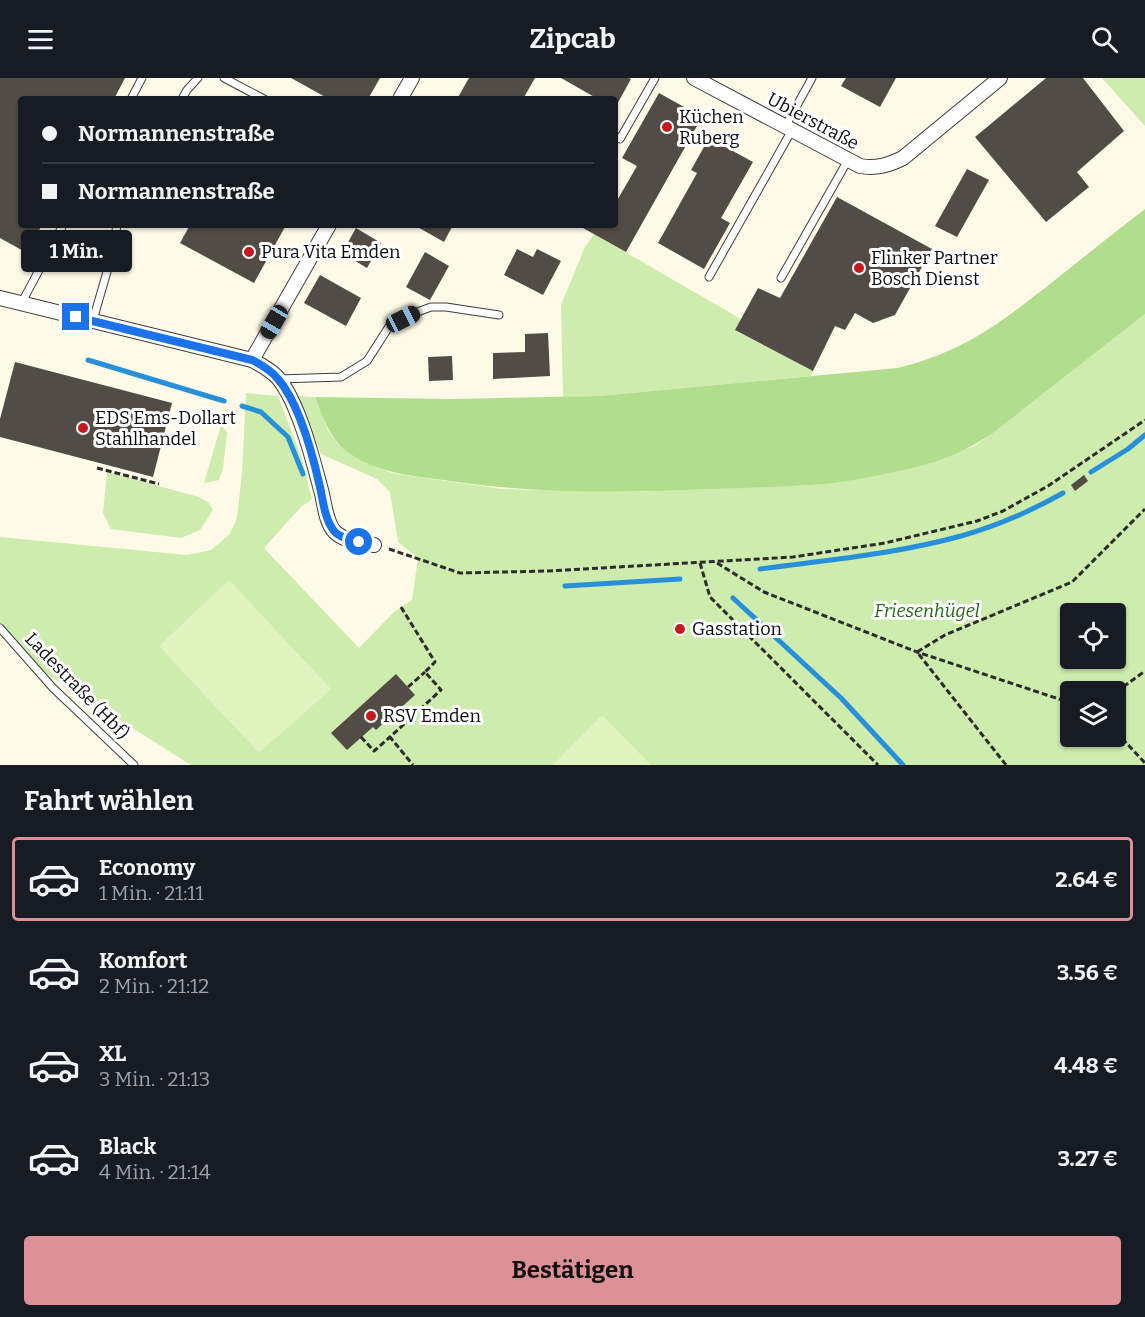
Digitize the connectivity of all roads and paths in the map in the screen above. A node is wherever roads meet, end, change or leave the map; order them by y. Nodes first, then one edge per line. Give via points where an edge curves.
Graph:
1 (142, 78) edge
2 (198, 78) edge
3 (224, 78) edge
4 (412, 78) edge
5 (656, 78) edge
6 (694, 78) edge
7 (812, 78) edge
8 (1000, 78) edge
9 (133, 96) edge
10 (184, 96) edge
11 (258, 96) edge
12 (402, 96) edge
13 (788, 128) junction
14 (618, 138) edge
15 (848, 160) junction
16 (61, 228) edge
17 (116, 228) edge
18 (327, 228) edge
19 (710, 277) dead end
20 (781, 278) dead end
21 (0, 298) edge
22 (21, 304) junction
23 (499, 315) dead end
24 (93, 321) junction
25 (252, 360) junction
26 (279, 379) junction
27 (1145, 420) edge
28 (97, 468) dead end
29 (159, 484) dead end
30 (1145, 509) edge
31 (374, 545) joint
32 (716, 562) junction
33 (700, 563) junction
34 (401, 607) dead end
35 (0, 628) edge
36 (917, 652) junction
37 (1145, 671) edge
38 (425, 672) junction
39 (1126, 685) edge
40 (408, 687) dead end
41 (1060, 699) edge
42 (390, 736) junction
43 (361, 737) dead end
44 (1126, 743) edge
45 (1145, 763) edge
46 (134, 765) edge
47 (413, 765) edge
48 (878, 765) edge
49 (1006, 765) edge

1 - 9 lane
2 - 10 lane
3 - 11 lane
4 - 12 street
5 - 14 lane
6 - 13 street, Ubierstraße
7 - 13 lane
8 - 15 street, Ubierstraße via 892,164 868,168
13 - 15 street, Ubierstraße
13 - 19 lane
15 - 20 lane
16 - 22 lane
17 - 24 lane
18 - 25 street
21 - 22 street
22 - 24 street
23 - 26 lane via 446,307 420,310 392,322 367,361 341,377
24 - 25 street
25 - 26 street
26 - 31 street via 312,454 333,530
27 - 32 path via 1024,501 977,521 885,543 793,557
28 - 29 path
30 - 36 path via 1072,582 945,635
31 - 33 path via 460,573
32 - 33 path
32 - 36 path via 764,592
33 - 48 path via 710,597
34 - 38 path via 435,662
35 - 46 lane, Ladestraße (Hbf) via 53,688
36 - 41 path
36 - 49 path
37 - 39 path
38 - 40 path
38 - 42 path via 441,690
42 - 43 path via 374,751
42 - 47 path
44 - 45 path

